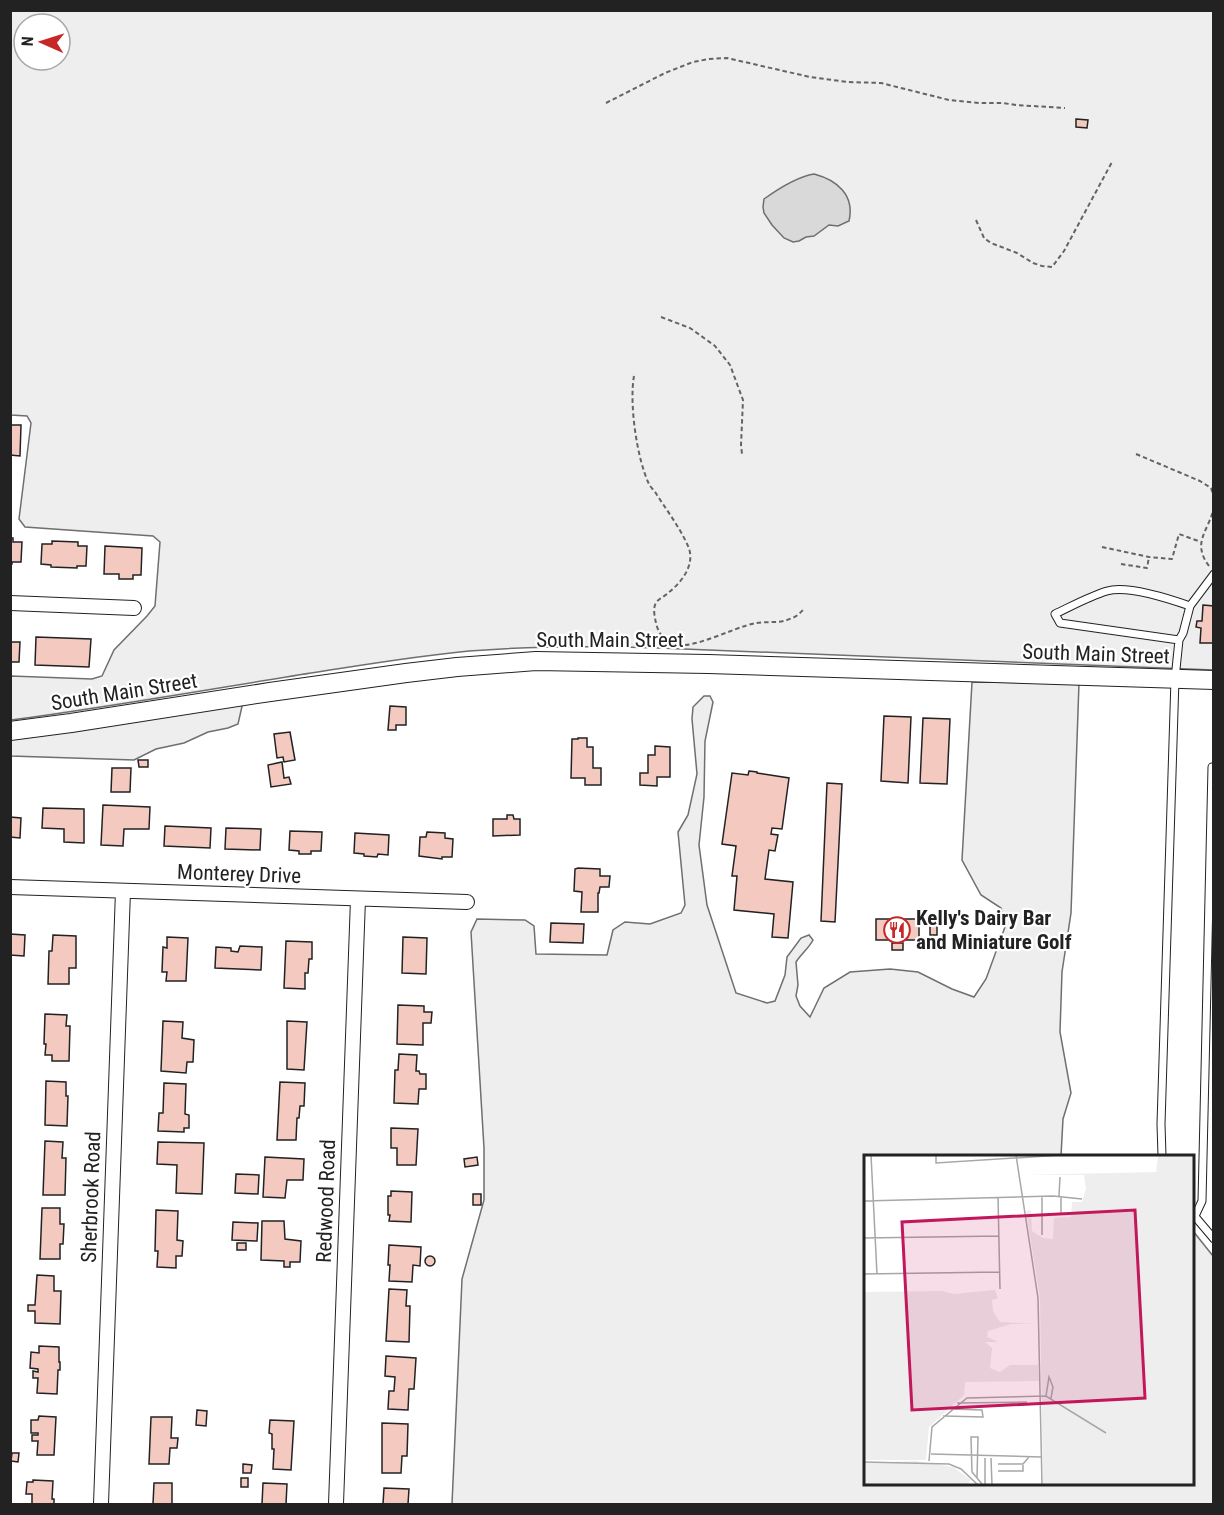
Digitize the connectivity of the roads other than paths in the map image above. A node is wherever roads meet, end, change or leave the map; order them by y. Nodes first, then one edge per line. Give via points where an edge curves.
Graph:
1 (1212, 572) edge
2 (10, 603) edge
3 (1190, 606) junction
4 (134, 608) dead end
5 (1179, 640) junction
6 (1175, 679) junction
7 (1214, 680) edge
8 (10, 731) edge
9 (1212, 767) edge
10 (10, 887) edge
11 (123, 891) junction
12 (358, 899) junction
13 (467, 902) dead end
14 (1162, 1155) edge
15 (1194, 1215) edge
16 (1214, 1239) edge
17 (101, 1504) edge
18 (336, 1504) edge

1 - 3 lane
2 - 4 street
3 - 5 lane
3 - 5 lane via 1124,590 1109,591 1055,614 1060,623
5 - 6 lane
6 - 7 street, South Main Street
6 - 8 street, South Main Street via 536,662 406,673
6 - 14 lane
9 - 15 lane via 1202,1201
10 - 11 street, Monterey Drive
11 - 12 street, Monterey Drive
11 - 17 street, Sherbrook Road
12 - 13 street, Monterey Drive
12 - 18 street, Redwood Road
15 - 16 lane

